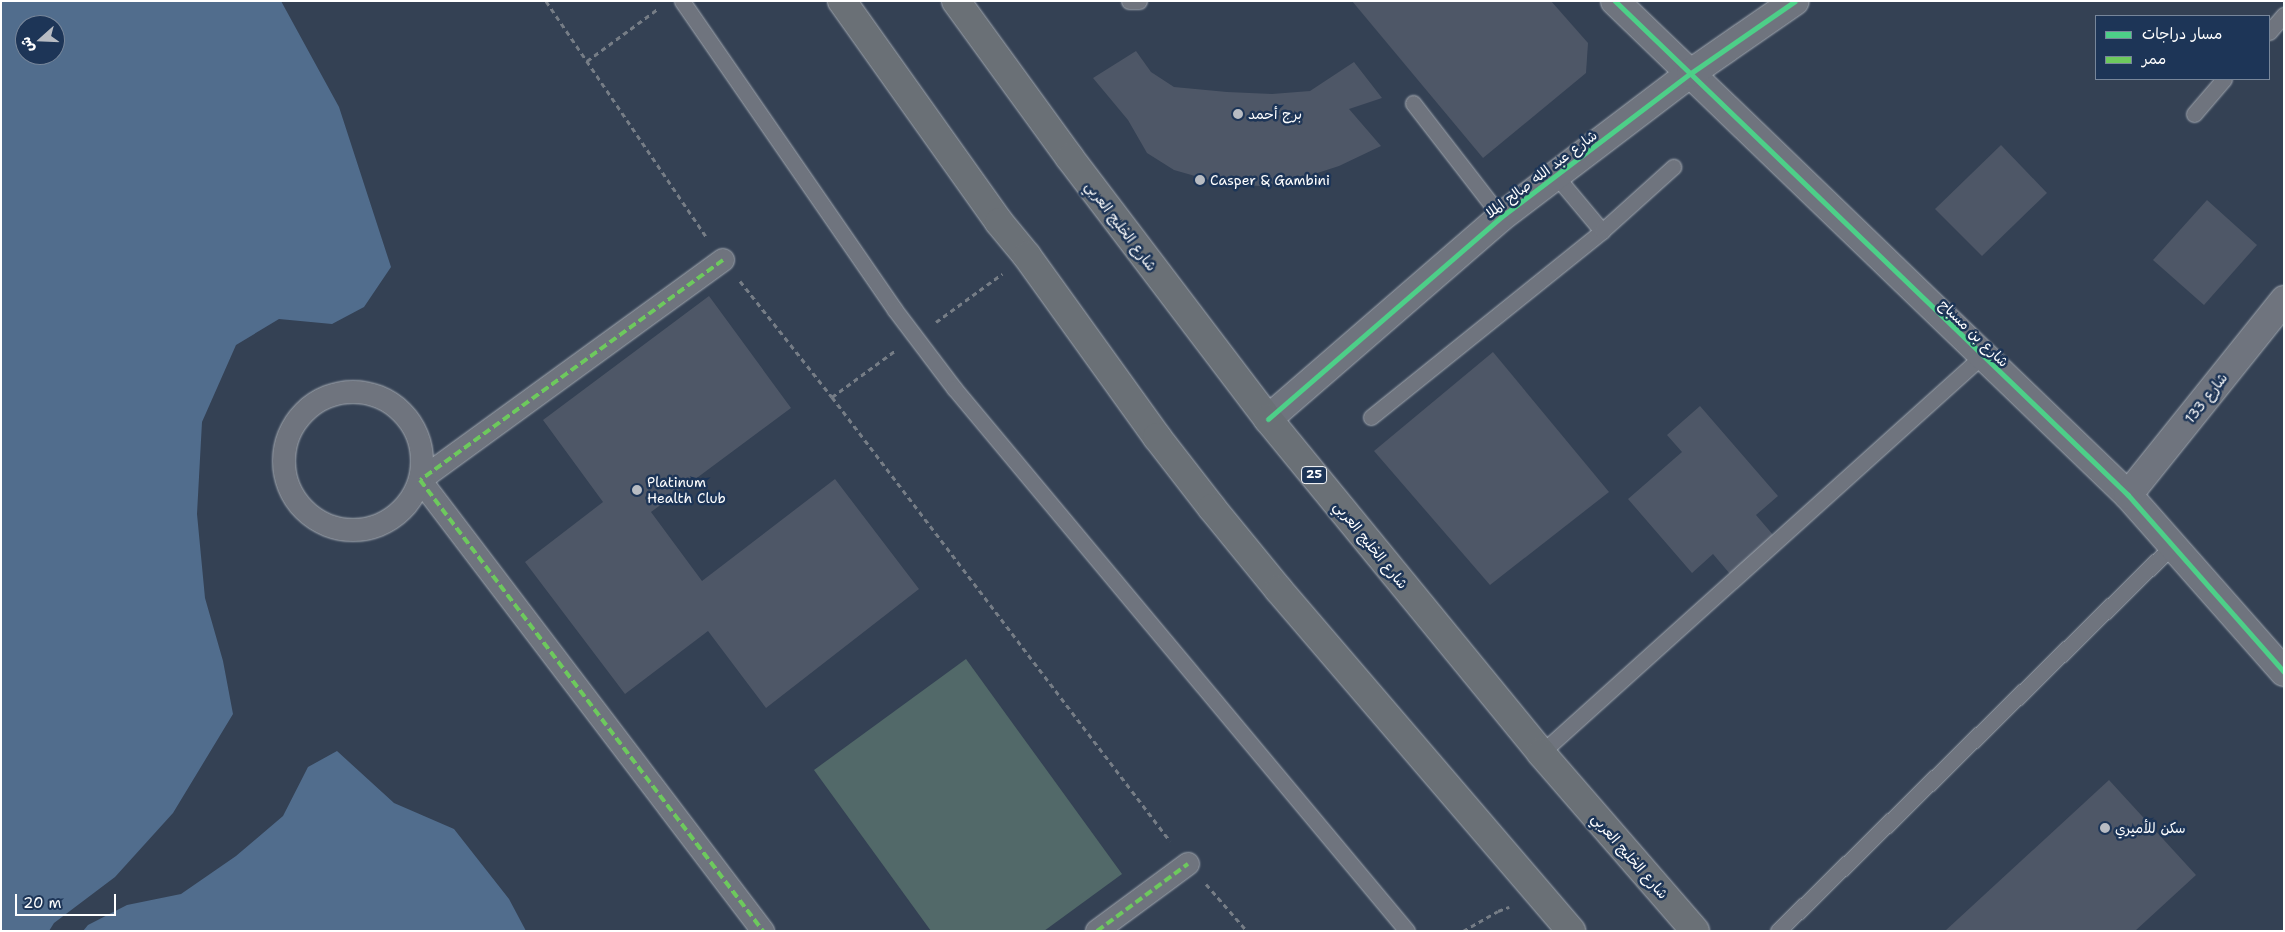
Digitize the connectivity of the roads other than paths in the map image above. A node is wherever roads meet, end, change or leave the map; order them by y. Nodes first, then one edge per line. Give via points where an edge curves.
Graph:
1 (682, 1) edge
2 (842, 1) edge
3 (956, 1) edge
4 (1129, 1) edge
5 (1139, 1) edge
6 (1615, 1) edge
7 (1794, 1) edge
8 (2284, 15) edge
9 (2270, 31) edge
10 (1691, 73) junction
11 (2223, 80) edge
12 (1413, 103) dead end
13 (2194, 114) dead end
14 (1673, 167) dead end
15 (1556, 176) junction
16 (1501, 217) junction
17 (1602, 231) junction
18 (723, 260) road end
19 (2284, 300) edge
20 (1982, 356) junction
21 (1370, 417) dead end
22 (1268, 419) junction
23 (420, 480) junction
24 (2128, 496) junction
25 (2172, 546) junction
26 (2284, 672) edge
27 (1541, 753) junction
28 (1188, 864) road end
29 (763, 931) edge
30 (1097, 931) edge
31 (1407, 931) edge
32 (1571, 931) edge
33 (1695, 931) edge
34 (1778, 931) edge

1 - 31 lane via 895,310 954,388
2 - 32 main road via 999,222 1212,508
3 - 22 main road, شارع الخليج العربي / 25 via 1070,158
4 - 5 lane
6 - 10 street, شارع بن مسباح
7 - 10 street, شارع عبد الله صالح الملا
8 - 9 lane
10 - 15 street, شارع عبد الله صالح الملا
10 - 20 street, شارع بن مسباح
11 - 13 lane
12 - 16 lane
14 - 17 lane
15 - 16 street, شارع عبد الله صالح الملا
15 - 17 lane
16 - 22 street, شارع عبد الله صالح الملا
17 - 21 lane
18 - 23 street
19 - 24 street, شارع 133
20 - 24 street, شارع بن مسباح
20 - 27 lane
22 - 27 main road, شارع الخليج العربي / 25
23 - 23 street via 422,448 410,420 386,399 356,391 326,396 300,414 285,442 284,473 296,502 320,523 350,531 381,526 406,507
23 - 29 street
24 - 25 street, شارع بن مسباح
25 - 26 street, شارع بن مسباح
25 - 34 lane
27 - 33 main road, شارع الخليج العربي / 25
28 - 30 street

